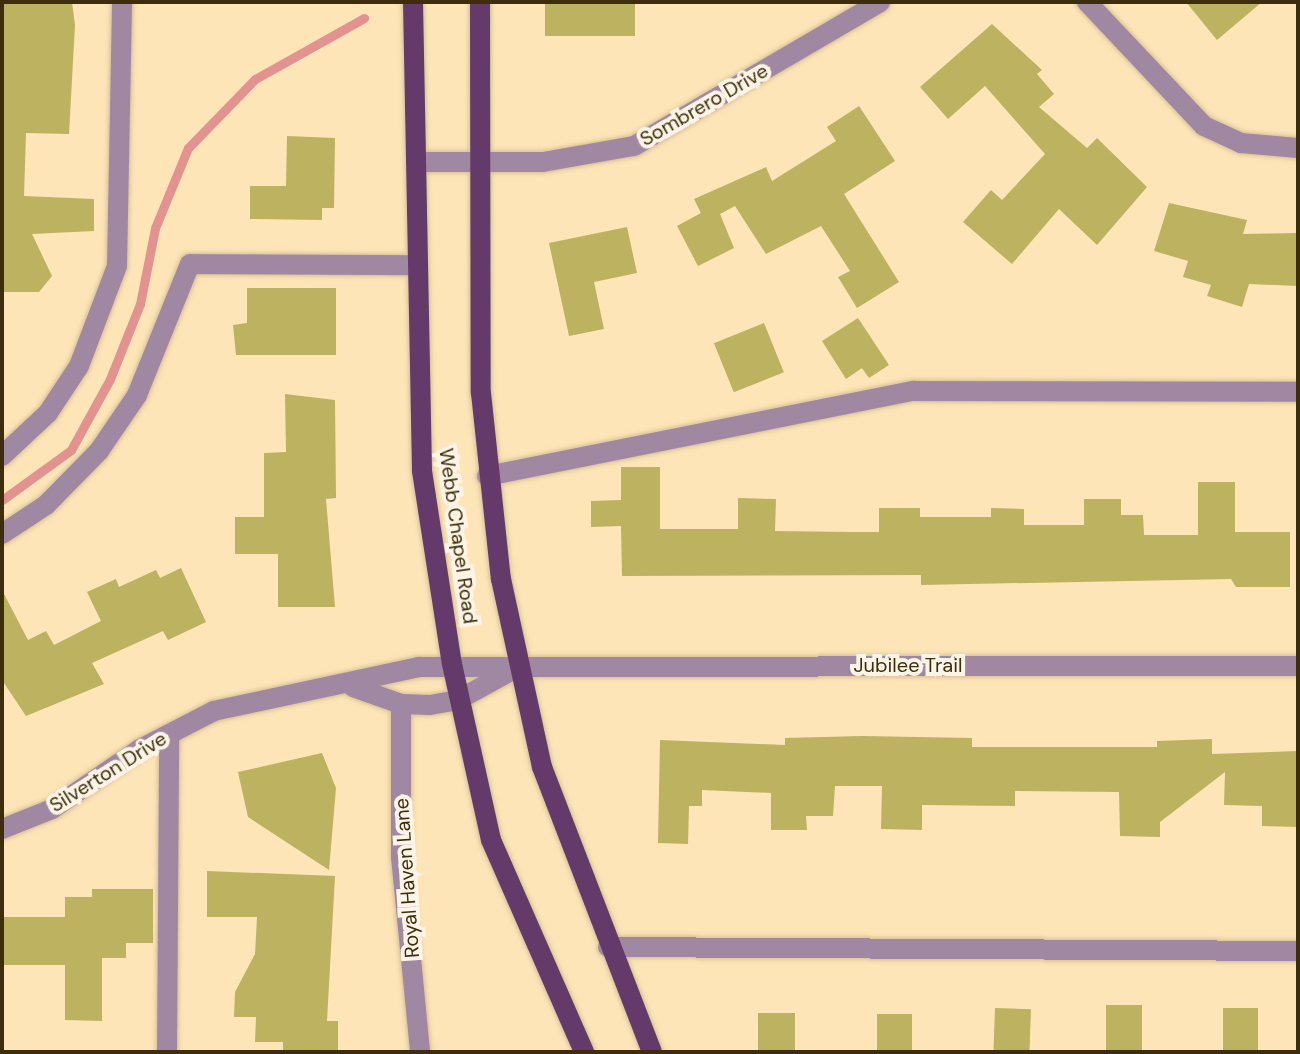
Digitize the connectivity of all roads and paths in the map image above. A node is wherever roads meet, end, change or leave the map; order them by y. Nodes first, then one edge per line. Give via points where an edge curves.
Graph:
1 (122, 2) edge
2 (413, 2) edge
3 (480, 2) edge
4 (880, 2) edge
5 (1087, 2) edge
6 (1298, 148) edge
7 (416, 162) junction
8 (480, 163) junction
9 (416, 265) junction
10 (1298, 392) edge
11 (2, 456) edge
12 (487, 476) junction
13 (2, 534) edge
14 (452, 664) junction
15 (1298, 666) edge
16 (518, 667) junction
17 (353, 687) junction
18 (458, 700) junction
19 (401, 704) junction
20 (169, 734) junction
21 (2, 829) edge
22 (608, 947) junction
23 (1298, 951) edge
24 (167, 1052) edge
25 (420, 1052) edge
26 (584, 1052) edge
27 (652, 1052) edge

1 - 11 street via 117,266 79,366 48,413
2 - 7 main road, Webb Chapel Road
3 - 8 main road, Webb Chapel Road
4 - 8 street, Sombrero Drive via 634,146 582,157
5 - 6 street via 1204,126 1241,143
7 - 8 street, Sombrero Drive
7 - 9 main road, Webb Chapel Road
8 - 12 main road, Webb Chapel Road
9 - 13 street via 190,264 137,395 99,451 46,505
9 - 14 main road, Webb Chapel Road via 422,471
10 - 12 street via 914,391
12 - 16 main road, Webb Chapel Road
14 - 16 street, Silverton Drive
14 - 17 street, Silverton Drive
14 - 18 main road, Webb Chapel Road
15 - 16 street, Jubilee Trail
16 - 18 street, Silverton Drive
16 - 22 main road, Webb Chapel Road via 542,767
17 - 19 street, Silverton Drive
17 - 20 street, Silverton Drive via 282,693 214,711
18 - 19 street, Silverton Drive
18 - 26 main road, Webb Chapel Road via 491,840
19 - 25 street, Royal Haven Lane via 401,857
20 - 21 street, Silverton Drive via 52,809
20 - 24 street
22 - 23 street
22 - 27 main road, Webb Chapel Road

